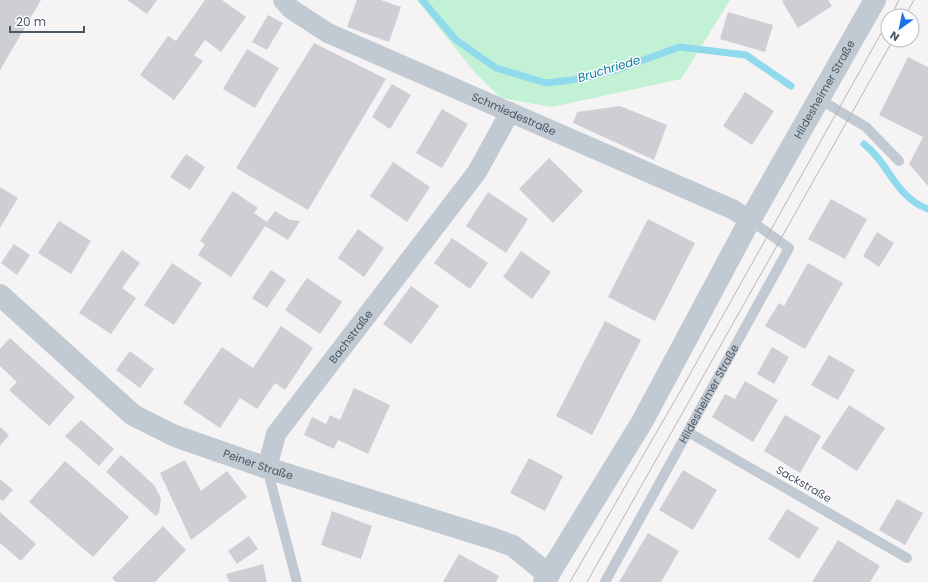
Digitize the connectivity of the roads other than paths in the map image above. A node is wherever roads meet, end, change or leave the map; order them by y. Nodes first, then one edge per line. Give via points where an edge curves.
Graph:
1 (283, 0) edge
2 (875, 0) edge
3 (819, 99) junction
4 (510, 112) junction
5 (899, 161) dead end
6 (750, 220) junction
7 (0, 294) edge
8 (688, 432) junction
9 (267, 468) junction
10 (907, 558) dead end
11 (551, 580) edge
12 (297, 582) edge
13 (605, 582) edge

1 - 4 street, Schmiedestraße via 291,9 328,33
2 - 3 street, Hildesheimer Straße
3 - 5 lane via 866,127
3 - 6 street, Hildesheimer Straße
4 - 6 street, Schmiedestraße via 732,209
4 - 9 street, Bachstraße via 477,172 276,434
6 - 8 lane, Hildesheimer Straße via 789,248
6 - 11 street, Hildesheimer Straße via 642,422
7 - 9 street, Peiner Straße via 133,415 175,436
8 - 10 lane, Sackstraße
8 - 13 lane, Hildesheimer Straße
9 - 11 street, Peiner Straße via 513,546
9 - 12 lane, Bachstraße

